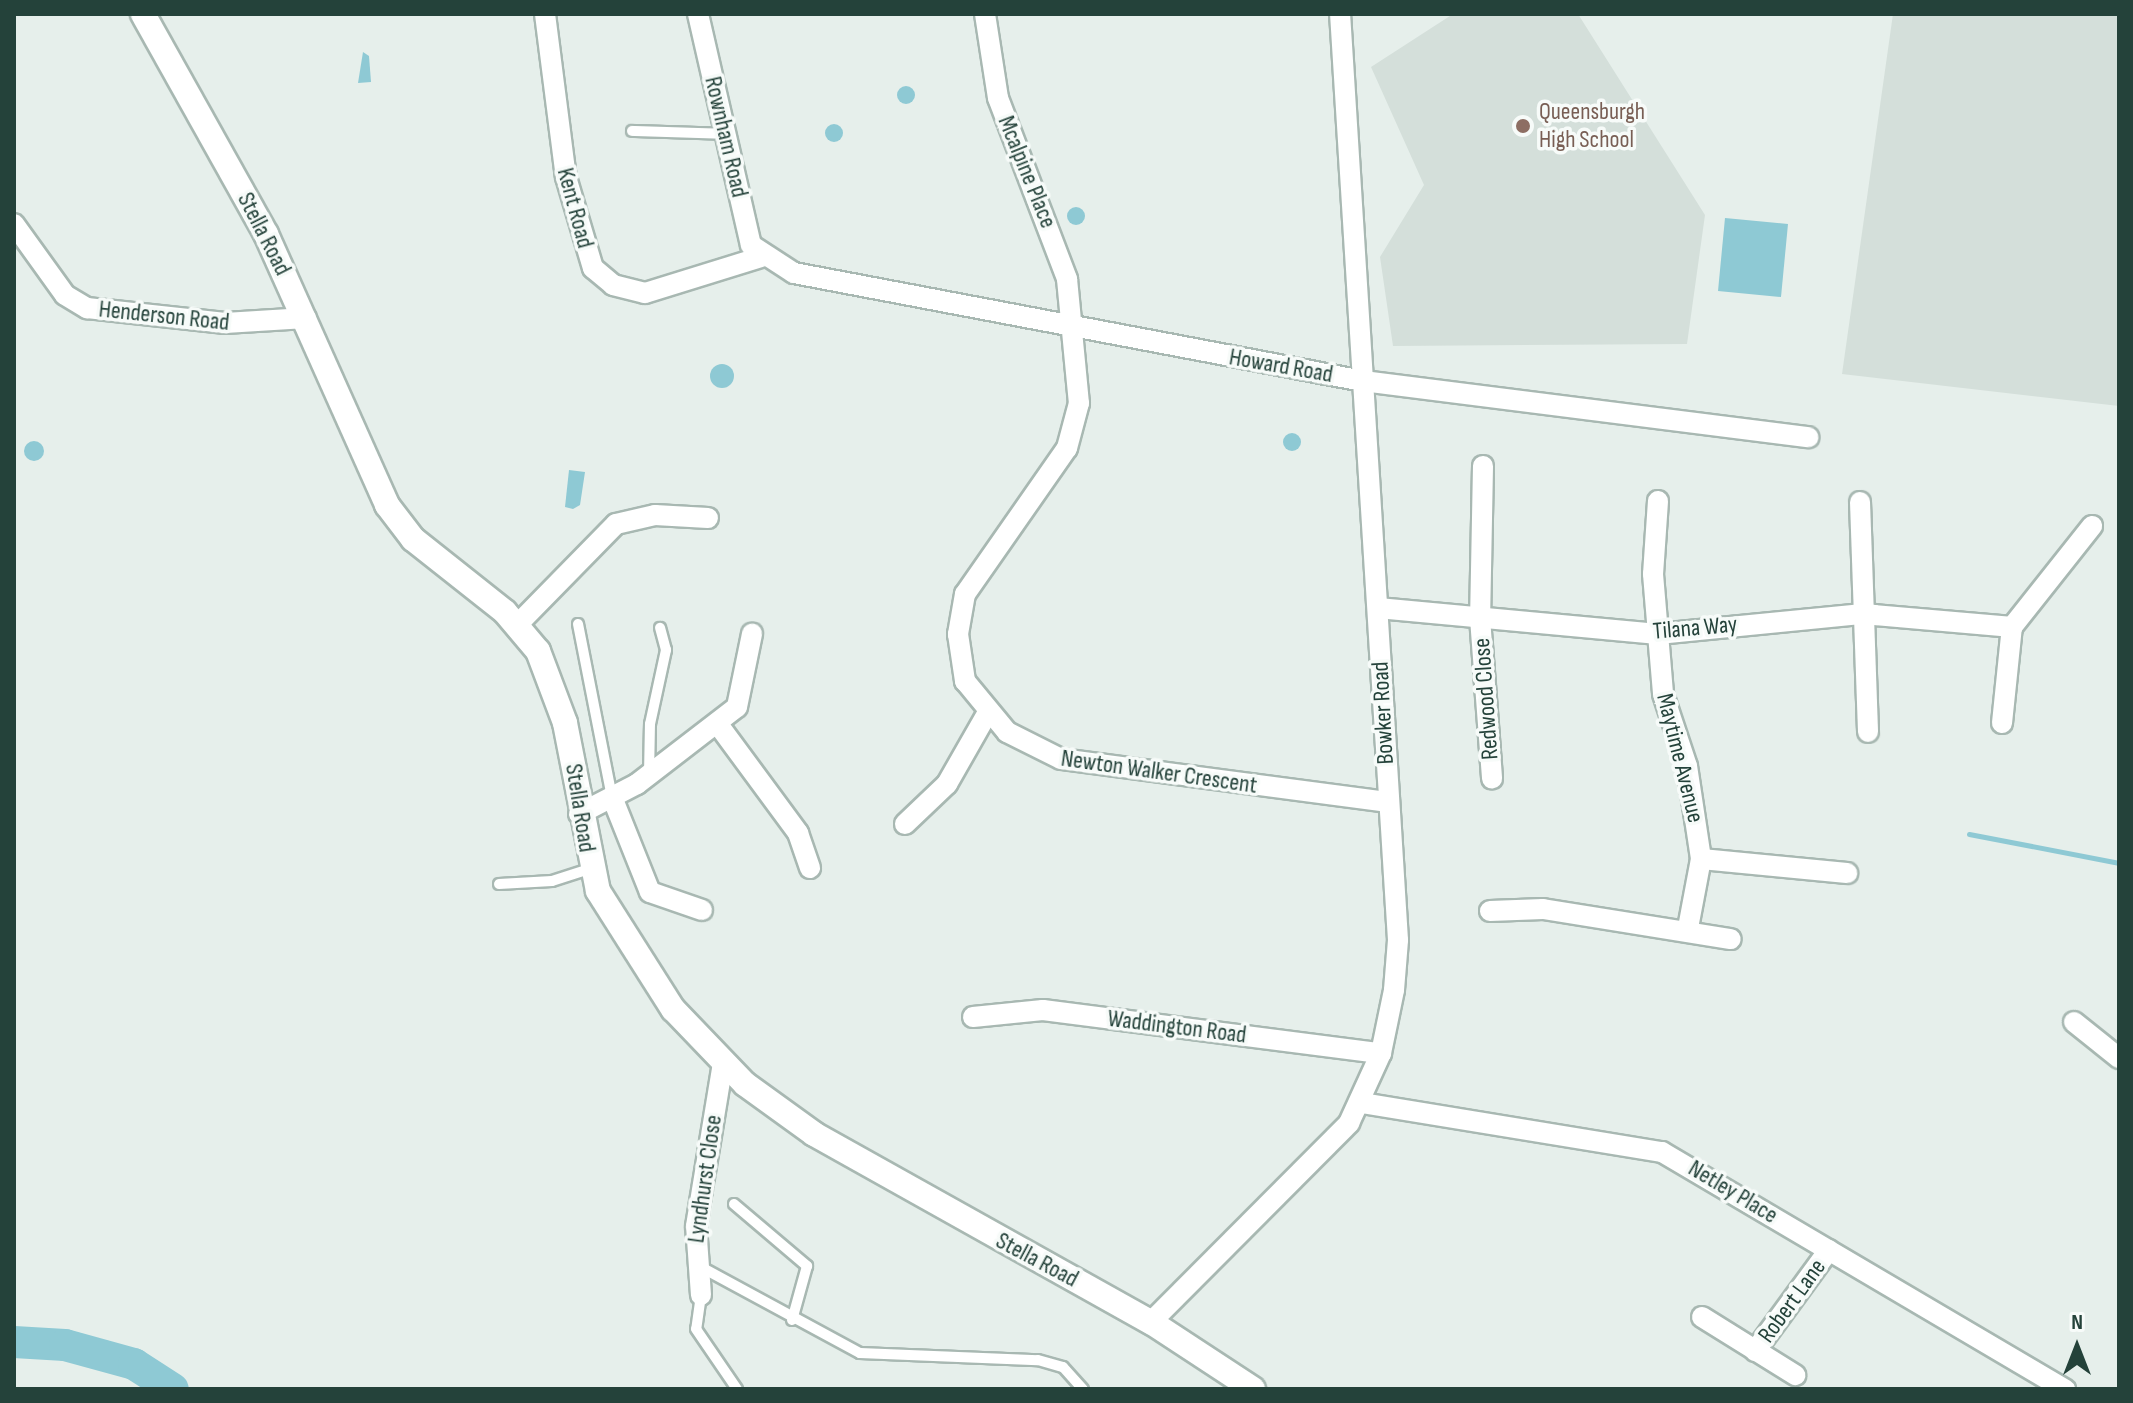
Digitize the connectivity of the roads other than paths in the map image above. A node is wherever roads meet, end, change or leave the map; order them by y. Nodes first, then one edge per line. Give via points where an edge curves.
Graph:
1 (143, 14) edge
2 (545, 14) edge
3 (698, 14) edge
4 (985, 14) edge
5 (1340, 14) edge
6 (632, 131) dead end
7 (725, 134) junction
8 (14, 224) edge
9 (761, 257) junction
10 (306, 318) junction
11 (1077, 328) junction
12 (1363, 381) junction
13 (1808, 437) dead end
14 (1483, 466) dead end
15 (1658, 501) dead end
16 (1860, 502) dead end
17 (708, 518) dead end
18 (2092, 526) dead end
19 (1378, 608) junction
20 (1863, 614) junction
21 (1480, 618) junction
22 (518, 624) junction
23 (578, 624) dead end
24 (2012, 627) junction
25 (660, 628) dead end
26 (752, 634) dead end
27 (1658, 634) junction
28 (988, 712) junction
29 (717, 723) junction
30 (2002, 723) dead end
31 (1868, 732) dead end
32 (649, 776) junction
33 (1492, 779) dead end
34 (612, 797) junction
35 (1388, 802) junction
36 (579, 814) junction
37 (905, 824) dead end
38 (1701, 859) junction
39 (810, 868) dead end
40 (590, 869) junction
41 (1847, 873) dead end
42 (499, 884) dead end
43 (702, 910) dead end
44 (1490, 911) dead end
45 (1688, 928) junction
46 (1731, 939) dead end
47 (973, 1017) dead end
48 (2074, 1022) dead end
49 (1381, 1053) junction
50 (2119, 1058) edge
51 (723, 1063) junction
52 (1362, 1103) junction
53 (734, 1204) dead end
54 (1829, 1250) junction
55 (694, 1263) junction
56 (701, 1295) joint
57 (1702, 1317) dead end
58 (792, 1320) junction
59 (1151, 1322) junction
60 (1755, 1351) junction
61 (1795, 1375) dead end
62 (737, 1389) edge
63 (1083, 1389) edge
64 (1253, 1389) edge
65 (2065, 1389) edge

1 - 10 main road, Stella Road
2 - 9 street, Kent Road via 566,177 593,268 613,285 645,293
3 - 7 street, Rownham Road
4 - 11 street, Mcalpine Place via 998,98 1056,248
5 - 12 street, Bowker Road
6 - 7 lane
7 - 9 street, Rownham Road via 746,228
8 - 10 street, Henderson Road via 65,295 87,308 225,323
9 - 11 street, Howard Road via 794,273
10 - 22 main road, Stella Road via 399,523
11 - 12 street, Howard Road
11 - 28 street, Newton Walker Crescent via 1079,403 1067,448 975,572 961,605 965,681
12 - 13 street, Howard Road
12 - 19 street, Bowker Road
14 - 21 street, Redwood Close
15 - 27 street, Maytime Avenue
16 - 20 street
17 - 22 street via 655,515 616,524
18 - 24 street
19 - 21 street, Tilana Way
19 - 35 street, Bowker Road
20 - 24 street, Tilana Way
20 - 27 street, Tilana Way
20 - 31 street
21 - 27 street, Tilana Way
21 - 33 street, Redwood Close
22 - 36 main road, Stella Road via 555,690
23 - 34 lane
24 - 30 street
25 - 32 lane via 666,650 650,724
26 - 29 street via 742,700
27 - 38 street, Maytime Avenue via 1663,694 1687,766
28 - 35 street, Newton Walker Crescent via 1023,744 1061,759
28 - 37 street via 947,784
29 - 32 street
29 - 39 street via 798,833
32 - 34 street
34 - 36 street
34 - 43 street via 650,892
35 - 49 street, Bowker Road via 1398,963
36 - 40 main road, Stella Road
38 - 41 street
38 - 45 street, Maytime Avenue
40 - 42 lane via 552,881
40 - 51 main road, Stella Road via 638,964
44 - 45 street via 1543,909
45 - 46 street
47 - 49 street, Waddington Road via 1043,1010
48 - 50 street
49 - 52 street, Bowker Road
51 - 55 street, Lyndhurst Close
51 - 59 main road, Stella Road via 835,1148
52 - 54 street, Netley Place via 1662,1152
52 - 59 street, Bowker Road via 1332,1145
53 - 58 lane via 807,1266
54 - 60 street, Robert Lane
54 - 65 street, Netley Place
55 - 56 street, Lyndhurst Close
55 - 58 lane
56 - 62 lane via 696,1329
57 - 60 street, Robert Lane
58 - 63 lane via 876,1356 1054,1363
59 - 64 main road, Stella Road
60 - 61 street, Robert Lane

